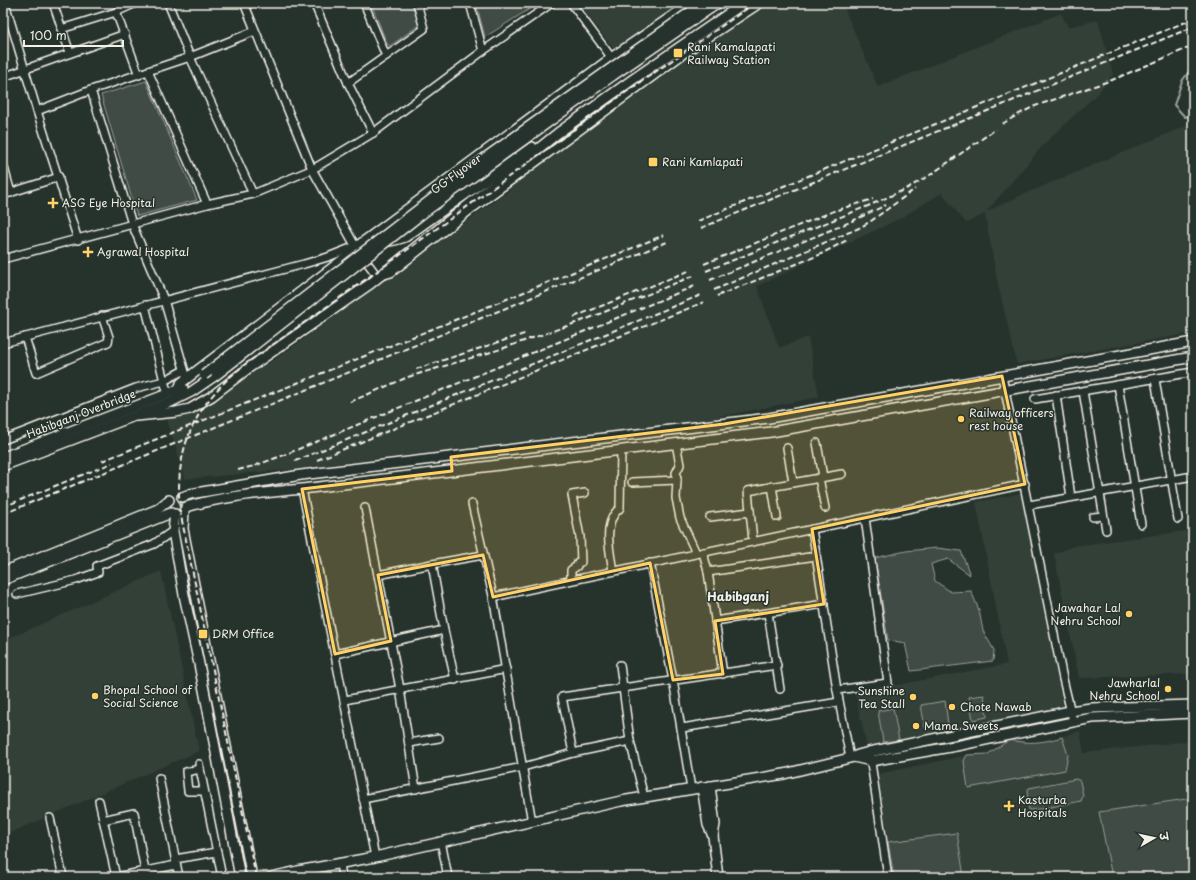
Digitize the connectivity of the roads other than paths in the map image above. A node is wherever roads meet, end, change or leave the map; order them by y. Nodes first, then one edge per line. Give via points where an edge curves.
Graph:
1 (5, 3) edge
2 (53, 3) edge
3 (136, 3) edge
4 (168, 3) edge
5 (244, 3) edge
6 (314, 3) edge
7 (364, 3) edge
8 (417, 3) edge
9 (470, 3) edge
10 (552, 3) edge
11 (571, 3) edge
12 (690, 3) edge
13 (703, 3) edge
14 (718, 3) edge
15 (735, 3) edge
16 (744, 3) edge
17 (762, 3) edge
18 (116, 12) junction
19 (61, 29) junction
20 (255, 30) junction
21 (125, 34) junction
22 (483, 51) junction
23 (70, 53) junction
24 (386, 56) junction
25 (190, 57) junction
26 (611, 57) junction
27 (24, 69) junction
28 (148, 72) junction
29 (139, 75) junction
30 (3, 77) edge
31 (348, 83) junction
32 (91, 90) junction
33 (37, 111) junction
34 (373, 132) junction
35 (3, 164) edge
36 (312, 169) junction
37 (59, 177) junction
38 (11, 193) junction
39 (253, 194) junction
40 (3, 195) edge
41 (207, 204) junction
42 (132, 224) junction
43 (78, 240) junction
44 (357, 247) junction
45 (3, 259) edge
46 (378, 277) junction
47 (164, 300) junction
48 (145, 305) junction
49 (102, 316) junction
50 (25, 337) junction
51 (1193, 342) edge
52 (3, 343) edge
53 (1193, 357) edge
54 (184, 370) junction
55 (1193, 372) edge
56 (1002, 376) junction
57 (187, 379) junction
58 (1155, 379) junction
59 (164, 381) junction
60 (1118, 385) junction
61 (179, 390) junction
62 (1005, 390) junction
63 (1082, 391) junction
64 (168, 394) junction
65 (1056, 395) junction
66 (1035, 399) dead end
67 (162, 406) joint
68 (137, 416) junction
69 (3, 439) edge
70 (676, 443) junction
71 (817, 443) dead end
72 (787, 448) dead end
73 (621, 450) junction
74 (3, 456) edge
75 (451, 457) junction
76 (3, 466) edge
77 (452, 471) junction
78 (842, 474) dead end
79 (1193, 476) edge
80 (821, 477) junction
81 (677, 480) junction
82 (1172, 480) junction
83 (632, 482) dead end
84 (793, 482) junction
85 (1025, 484) junction
86 (772, 486) junction
87 (1135, 486) junction
88 (302, 489) junction
89 (1098, 492) junction
90 (585, 493) dead end
91 (1071, 497) junction
92 (182, 498) junction
93 (169, 500) junction
94 (472, 504) dead end
95 (1029, 505) junction
96 (365, 508) dead end
97 (825, 508) dead end
98 (185, 509) junction
99 (750, 512) junction
100 (173, 513) junction
101 (778, 516) dead end
102 (1103, 516) junction
103 (710, 517) dead end
104 (1093, 517) dead end
105 (865, 518) junction
106 (1178, 519) dead end
107 (1141, 524) dead end
108 (812, 529) junction
109 (1106, 530) dead end
110 (173, 531) junction
111 (753, 541) junction
112 (700, 552) junction
113 (483, 555) junction
114 (816, 556) junction
115 (650, 563) junction
116 (432, 564) junction
117 (613, 571) junction
118 (3, 572) edge
119 (708, 572) junction
120 (378, 575) junction
121 (3, 580) edge
122 (571, 580) junction
123 (17, 594) dead end
124 (493, 597) junction
125 (824, 604) junction
126 (768, 613) junction
127 (716, 621) junction
128 (444, 630) junction
129 (391, 642) junction
130 (335, 654) junction
131 (620, 665) dead end
132 (777, 665) junction
133 (507, 673) junction
134 (723, 674) junction
135 (455, 680) junction
136 (673, 680) junction
137 (623, 688) junction
138 (400, 689) junction
139 (780, 689) dead end
140 (837, 690) junction
141 (345, 700) junction
142 (840, 702) junction
143 (1193, 705) edge
144 (1070, 711) junction
145 (1193, 713) edge
146 (1073, 722) junction
147 (682, 728) junction
148 (960, 734) junction
149 (439, 738) dead end
150 (630, 741) junction
151 (409, 743) junction
152 (962, 745) junction
153 (573, 753) junction
154 (870, 756) junction
155 (852, 758) junction
156 (523, 767) junction
157 (159, 778) dead end
158 (706, 786) junction
159 (416, 789) junction
160 (691, 789) junction
161 (204, 791) junction
162 (644, 797) junction
163 (364, 799) junction
164 (99, 801) dead end
165 (50, 818) dead end
166 (103, 820) junction
167 (532, 822) junction
168 (441, 842) junction
169 (217, 852) junction
170 (375, 857) junction
171 (176, 862) junction
172 (340, 863) junction
173 (145, 871) junction
174 (63, 877) edge
175 (116, 877) edge
176 (179, 877) edge
177 (222, 877) edge
178 (240, 877) edge
179 (252, 877) edge
180 (271, 877) edge
181 (342, 877) edge
182 (448, 877) edge
183 (718, 877) edge
184 (888, 877) edge

1 - 27 street
2 - 19 street
3 - 18 street
4 - 25 street
5 - 20 street
6 - 31 street
7 - 24 street
8 - 24 street via 424,29
9 - 22 street
10 - 22 street
11 - 26 street
12 - 26 street
13 - 61 main road, GG Flyover, bridge via 485,158 204,375
14 - 67 main road, GG Flyover, bridge via 460,185 216,375 191,392
15 - 44 main road via 406,237
16 - 46 main road via 558,133
17 - 46 street via 688,51 468,212 391,273
18 - 19 street
18 - 21 street
19 - 23 street
20 - 25 street
20 - 36 street
21 - 23 street
21 - 29 street
22 - 34 street
23 - 27 street
24 - 31 street
25 - 28 street
25 - 39 street
26 - 44 street
27 - 30 street
27 - 33 street
28 - 29 street
28 - 41 street
29 - 32 street
31 - 34 street
32 - 33 street
32 - 42 street
33 - 37 street
34 - 36 street
35 - 38 street
36 - 39 street
36 - 44 street
37 - 38 street
37 - 43 street
38 - 40 street
39 - 41 street
41 - 42 street
42 - 43 street
42 - 47 street
43 - 45 street
44 - 46 street
44 - 47 street
44 - 57 main road
46 - 68 main road via 353,297 190,409
47 - 48 street
47 - 54 street
48 - 49 street
48 - 59 street
49 - 50 street
49 - 50 street via 109,337 108,342 36,373
50 - 52 street
51 - 56 main road
53 - 62 main road
54 - 57 street
54 - 59 street
55 - 58 street
56 - 62 street
56 - 75 main road via 768,418
57 - 61 main road
58 - 60 street
58 - 82 street
59 - 64 street
59 - 69 street via 136,388
60 - 63 street
60 - 87 street
61 - 64 main road, Habibganj Overbridge
62 - 70 main road via 771,432
62 - 85 street
63 - 65 street
63 - 89 street
64 - 74 main road, Habibganj Overbridge
65 - 66 street
65 - 91 street
67 - 68 main road, Habibganj Overbridge
68 - 76 main road, Habibganj Overbridge
70 - 73 main road
70 - 81 street via 680,464 676,473
71 - 80 street
72 - 84 street
73 - 77 main road
73 - 117 street via 620,508 614,513 609,525
75 - 77 main road
75 - 92 main road via 301,475 190,494
77 - 88 main road
78 - 80 street
79 - 82 street
80 - 84 street
80 - 97 street
81 - 83 street
81 - 112 street via 676,498 680,518
82 - 87 street
82 - 106 street
84 - 86 street
85 - 95 street
85 - 105 street
86 - 99 street via 748,491
86 - 101 street
87 - 89 street
87 - 107 street
88 - 98 main road via 206,502
88 - 130 street
89 - 91 street
89 - 102 street
90 - 122 street via 572,494 580,538 581,562 571,570
91 - 95 street
92 - 93 main road via 173,496
92 - 98 main road
93 - 100 main road via 167,506
93 - 118 main road via 158,510
94 - 113 street
95 - 144 street
96 - 120 street
98 - 100 main road via 180,514
98 - 179 main road via 183,529
99 - 103 street
99 - 111 street
100 - 110 main road
100 - 121 main road
102 - 104 street
102 - 109 street
105 - 108 street
105 - 140 street via 888,683
108 - 111 street
108 - 114 street
110 - 123 street via 154,544 97,566 98,572
110 - 178 main road
111 - 112 street
112 - 115 street
112 - 119 street
113 - 116 street
113 - 124 street
114 - 119 street
114 - 125 street
115 - 117 street
115 - 136 street
116 - 120 street
116 - 128 street
117 - 122 street
119 - 127 street
120 - 129 street
122 - 124 street
124 - 133 street
125 - 126 street
125 - 140 street
126 - 127 street
126 - 132 street
127 - 134 street
128 - 129 street
128 - 135 street
129 - 130 street
129 - 138 street
130 - 141 street
131 - 137 street
132 - 134 street
132 - 139 street
133 - 135 street
133 - 156 street
134 - 136 street
135 - 138 street
136 - 137 street
136 - 147 street
137 - 150 street
137 - 153 street via 562,697
138 - 141 street
138 - 151 street
140 - 142 street
141 - 163 street
142 - 147 street
142 - 155 street
143 - 144 main road
144 - 146 street
144 - 148 main road
145 - 146 main road via 1092,718
146 - 152 main road
147 - 160 street
148 - 152 main road
148 - 154 main road
149 - 151 street
150 - 153 street
150 - 162 street
151 - 159 street
152 - 154 main road
153 - 156 street
154 - 155 main road
154 - 184 street
155 - 158 main road via 784,774
156 - 159 street
156 - 167 street
157 - 171 street
158 - 160 main road
158 - 183 main road via 708,825 713,836
159 - 163 street
160 - 162 main road
161 - 161 street via 199,766 186,772 188,791
161 - 169 street
162 - 167 main road
163 - 170 street
164 - 166 street
165 - 174 street
166 - 173 street via 134,813
166 - 175 street
167 - 168 main road
168 - 170 main road
168 - 182 street
169 - 171 street
169 - 177 street
170 - 172 main road
171 - 173 street
171 - 176 street
172 - 180 main road
172 - 181 street
173 - 175 street

